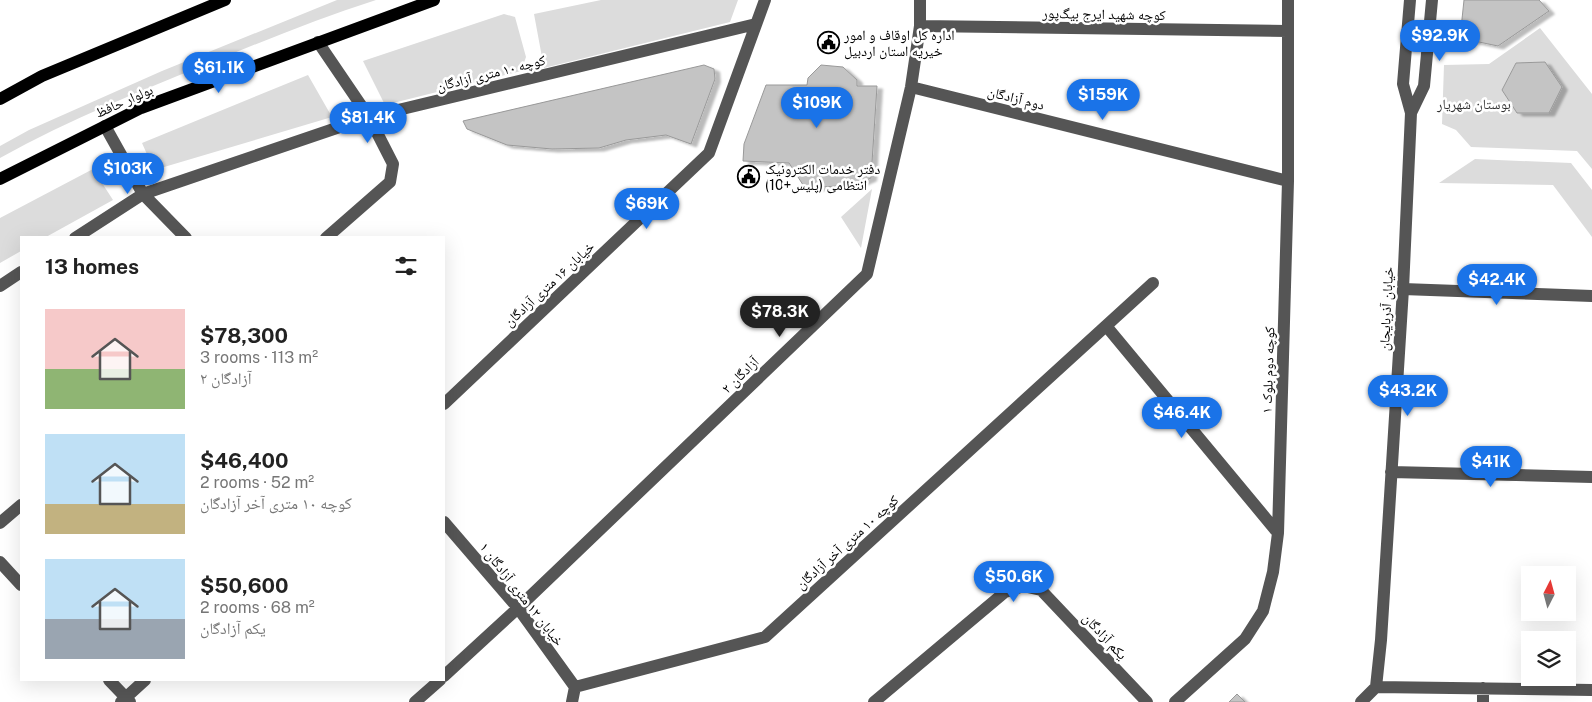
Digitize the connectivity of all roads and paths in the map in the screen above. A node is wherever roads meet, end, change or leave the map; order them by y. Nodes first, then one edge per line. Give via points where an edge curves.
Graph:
1 (225, 0) edge
2 (434, 0) edge
3 (764, 0) edge
4 (920, 0) edge
5 (1288, 0) edge
6 (1410, 0) edge
7 (1432, 0) edge
8 (756, 24) junction
9 (920, 26) junction
10 (1287, 31) junction
11 (318, 42) junction
12 (911, 87) junction
13 (0, 99) edge
14 (1411, 113) junction
15 (369, 118) junction
16 (105, 126) junction
17 (0, 179) edge
18 (1288, 181) junction
19 (143, 194) junction
20 (78, 236) edge
21 (184, 236) edge
22 (328, 236) edge
23 (20, 273) edge
24 (1153, 283) dead end
25 (0, 286) edge
26 (1403, 289) junction
27 (1592, 296) edge
28 (1107, 327) junction
29 (445, 403) edge
30 (1391, 472) junction
31 (1592, 477) edge
32 (20, 506) edge
33 (0, 523) edge
34 (445, 523) edge
35 (1278, 534) junction
36 (0, 562) edge
37 (20, 584) edge
38 (518, 608) junction
39 (445, 675) edge
40 (110, 681) edge
41 (144, 681) edge
42 (439, 681) edge
43 (575, 687) junction
44 (1376, 687) junction
45 (1483, 688) junction
46 (1592, 690) edge
47 (125, 701) edge
48 (415, 702) edge
49 (572, 702) edge
50 (874, 702) edge
51 (1147, 702) edge
52 (1175, 702) edge
53 (1361, 702) edge
54 (1483, 702) edge

1 - 13 main road via 42,76
2 - 11 main road, بولوار حافظ
3 - 8 street, خیابان ۱۶ متری آزادگان
4 - 9 street, آزادگان ۲
5 - 10 street, کوچه دوم بلوک ۱
6 - 14 street, خیابان آذربایجان via 1403,84
7 - 14 street, خیابان آذربایجان via 1424,86
8 - 15 street, کوچه ۱۰ متری آزادگان
8 - 29 street, خیابان ۱۶ متری آزادگان via 708,153
9 - 10 street, کوچه شهید ایرج بیگ‌پور
9 - 12 street, آزادگان ۲
10 - 18 street, کوچه دوم بلوک ۱
11 - 15 street
11 - 16 main road, بولوار حافظ via 141,108
12 - 18 street, دوم آزادگان
12 - 38 street, آزادگان ۲ via 867,274
14 - 26 street, خیابان آذربایجان
15 - 19 street, کوچه ۱۰ متری آزادگان
15 - 22 street via 393,164 390,182
16 - 17 main road, بولوار حافظ
16 - 19 street
18 - 35 street, کوچه دوم بلوک ۱
19 - 20 street, کوچه ۱۰ متری آزادگان
19 - 21 street
23 - 25 street
24 - 28 street, کوچه ۱۰ متری آخر آزادگان
26 - 27 street
26 - 30 street, خیابان آذربایجان
28 - 35 street
28 - 43 street, کوچه ۱۰ متری آخر آزادگان via 765,637
30 - 31 street
30 - 44 street, خیابان آذربایجان
32 - 33 street
34 - 38 street, خیابان ۱۲ متری آزادگان ۱
35 - 52 street, کوچه دوم بلوک ۱ via 1263,611 1245,638
36 - 37 street
38 - 39 street, آزادگان ۲
38 - 43 street, خیابان ۱۲ متری آزادگان ۱
40 - 47 street
41 - 47 street
42 - 48 street
43 - 49 street
44 - 45 street
44 - 53 street
45 - 46 street
45 - 54 street
50 - 51 street, یکم آزادگان via 1005,592 1023,586 1041,590

